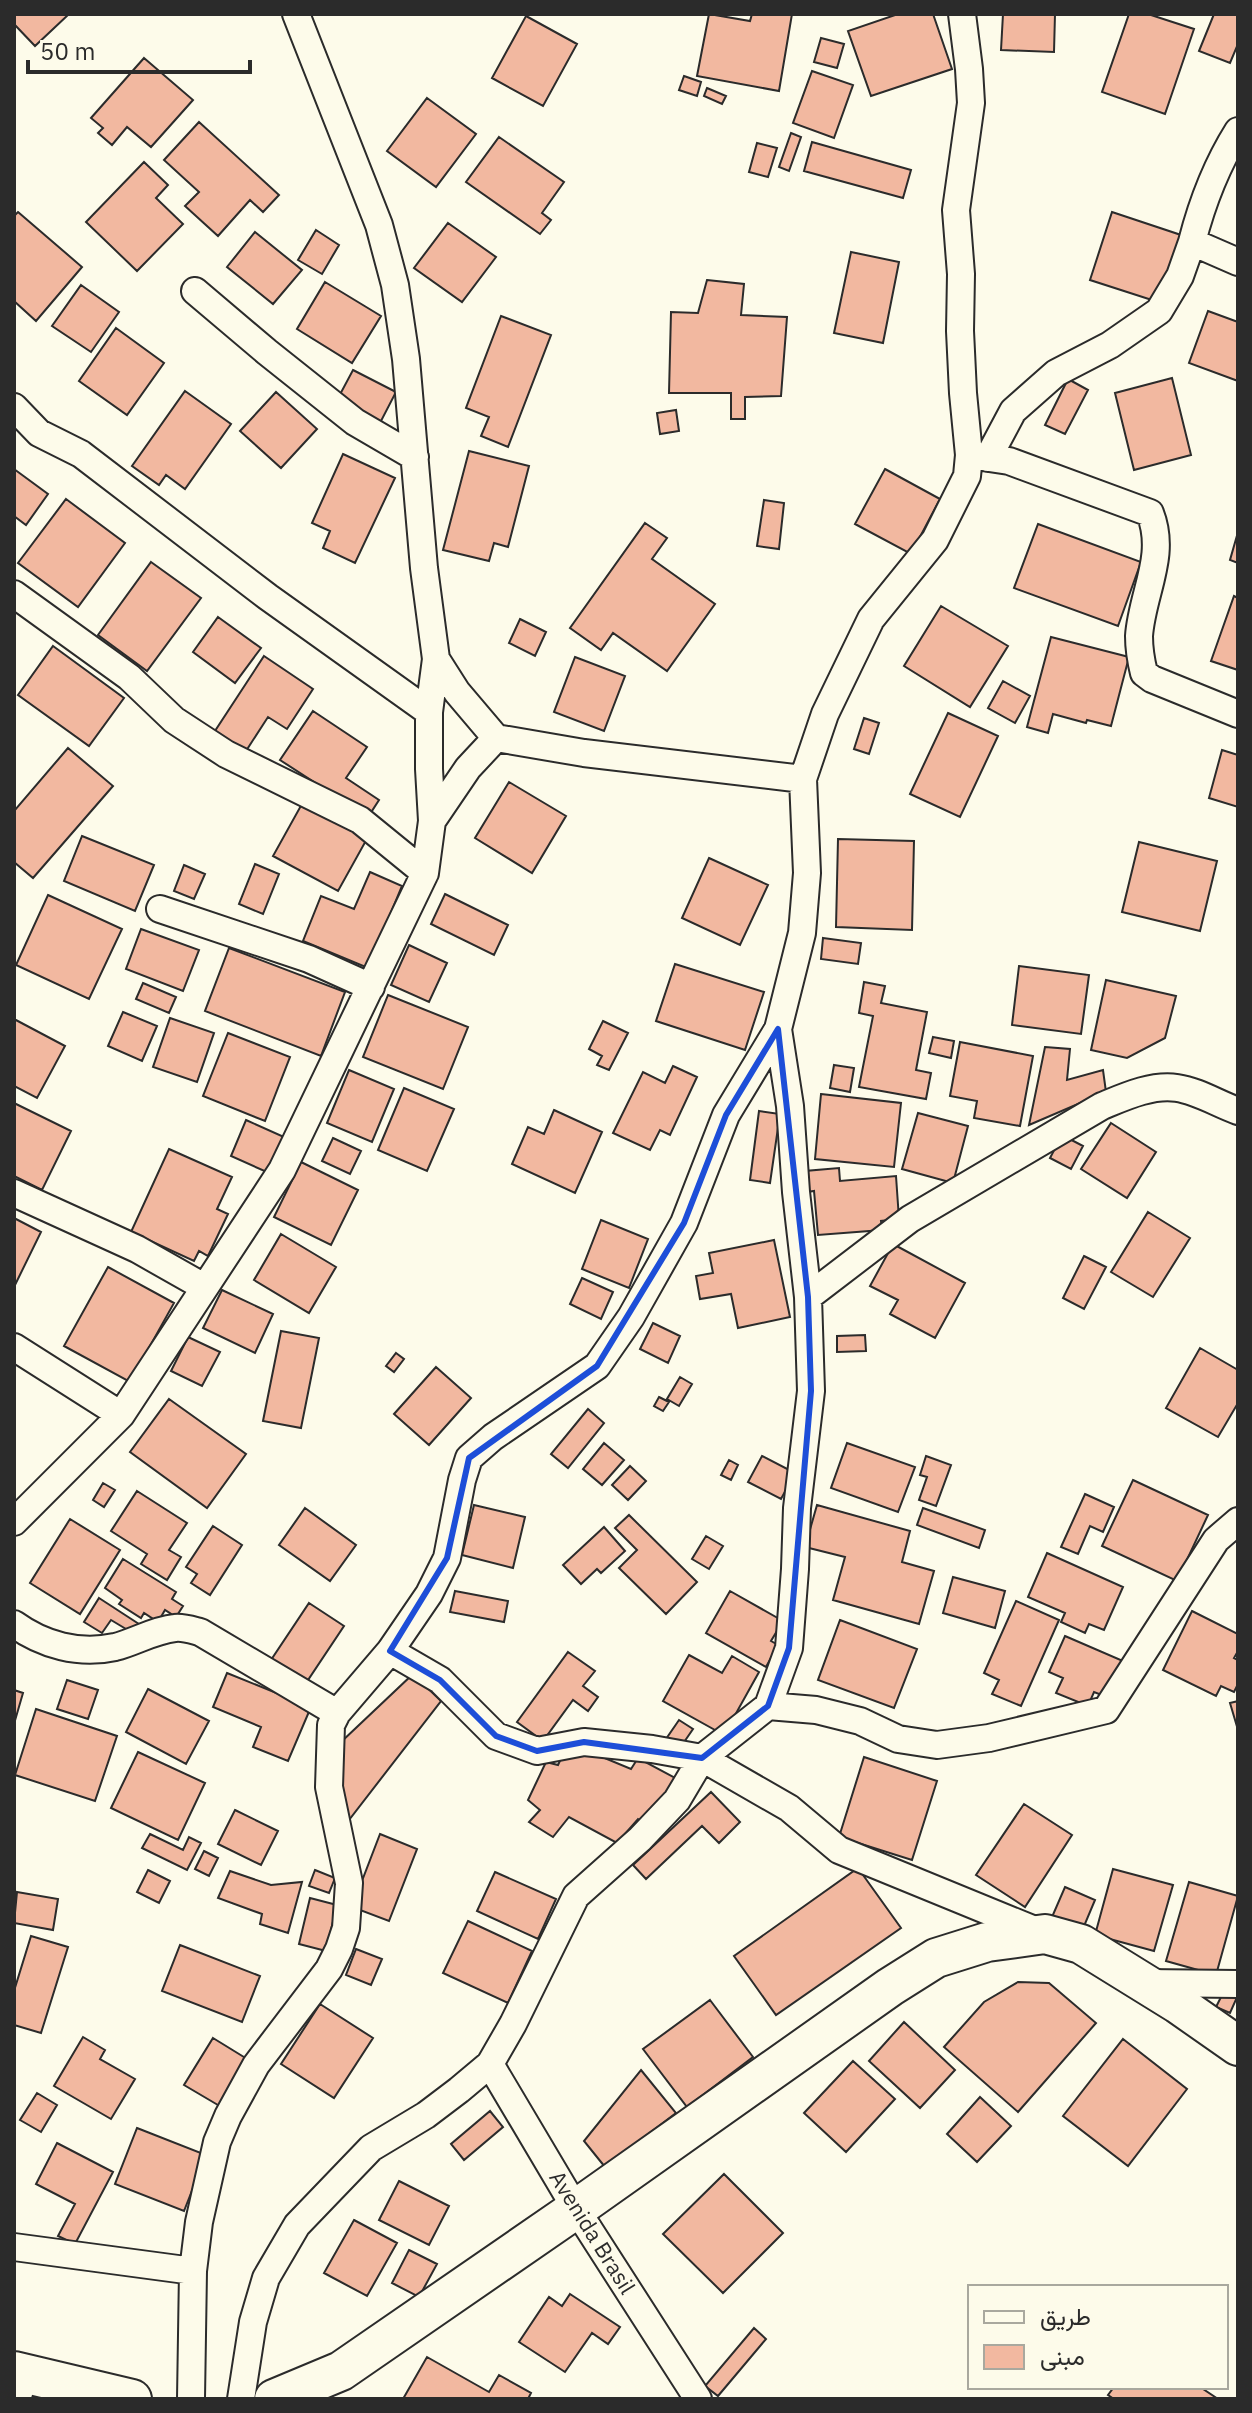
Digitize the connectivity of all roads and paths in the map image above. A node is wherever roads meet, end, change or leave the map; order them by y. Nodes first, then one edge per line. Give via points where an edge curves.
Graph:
1 (296, 14) edge
2 (962, 14) edge
3 (1238, 131) edge
4 (1192, 242) junction
5 (1238, 262) edge
6 (195, 291) dead end
7 (14, 407) edge
8 (979, 456) junction
9 (415, 457) junction
10 (14, 594) edge
11 (436, 659) junction
12 (429, 712) junction
13 (1238, 714) edge
14 (496, 738) junction
15 (803, 779) junction
16 (432, 821) junction
17 (425, 873) junction
18 (160, 909) dead end
19 (371, 987) junction
20 (778, 1029) junction
21 (1238, 1111) edge
22 (14, 1193) edge
23 (204, 1287) junction
24 (808, 1297) junction
25 (14, 1347) edge
26 (121, 1415) junction
27 (1238, 1521) edge
28 (14, 1522) edge
29 (14, 1624) edge
30 (390, 1651) junction
31 (768, 1706) junction
32 (337, 1713) junction
33 (702, 1758) junction
34 (1045, 1934) junction
35 (1145, 1983) junction
36 (1238, 1984) edge
37 (1238, 2046) edge
38 (490, 2064) junction
39 (576, 2209) junction
40 (14, 2247) edge
41 (193, 2271) junction
42 (19, 2381) edge
43 (132, 2399) edge
44 (191, 2399) edge
45 (241, 2399) edge
46 (274, 2399) edge
47 (698, 2399) edge

1 - 9 street via 379,225 395,285
2 - 8 street via 971,103 956,210 960,331 963,393
3 - 4 street via 1207,192
4 - 5 street
4 - 8 street via 1159,311 1056,373 1013,411
6 - 9 street via 355,422
7 - 12 street via 39,433 81,454
8 - 13 street via 1009,461 1150,513 1158,546 1139,635 1144,673
8 - 15 street via 935,540 871,619 825,714
9 - 11 street
10 - 17 street via 129,677 174,720 226,754 360,820
11 - 12 street
11 - 14 street
12 - 16 street
14 - 15 street
14 - 16 street
15 - 20 street via 807,873 802,933
16 - 17 street
17 - 19 street
18 - 19 street via 309,959
19 - 23 street via 282,1170
20 - 24 street
20 - 30 street via 726,1115 684,1223 597,1366 469,1458 447,1558
21 - 24 street via 1165,1087 1102,1106 910,1219
22 - 23 street via 137,1249
23 - 26 street
24 - 31 street via 811,1391 789,1648
25 - 26 street
26 - 28 street
27 - 31 street via 1216,1540 1106,1710 937,1745 898,1739 860,1721 816,1710
29 - 32 street via 69,1649 116,1647 178,1627 200,1632
30 - 32 street
30 - 33 street via 440,1680 496,1736 537,1751 584,1742
31 - 33 street
32 - 41 street via 331,1725 329,1787 349,1883 346,1928 329,1969 256,2065 228,2116 210,2168
33 - 34 street via 789,1808 839,1850
33 - 38 street via 677,1800 576,1896
34 - 35 main road via 1081,1944
34 - 39 main road via 987,1942 936,1958
35 - 36 street
35 - 37 main road
38 - 39 street, Avenida Brasil
38 - 45 street via 426,2115 371,2148 297,2225 266,2278
39 - 46 main road via 341,2371
39 - 47 street, Avenida Brasil
40 - 41 street
41 - 44 street
42 - 43 main road

